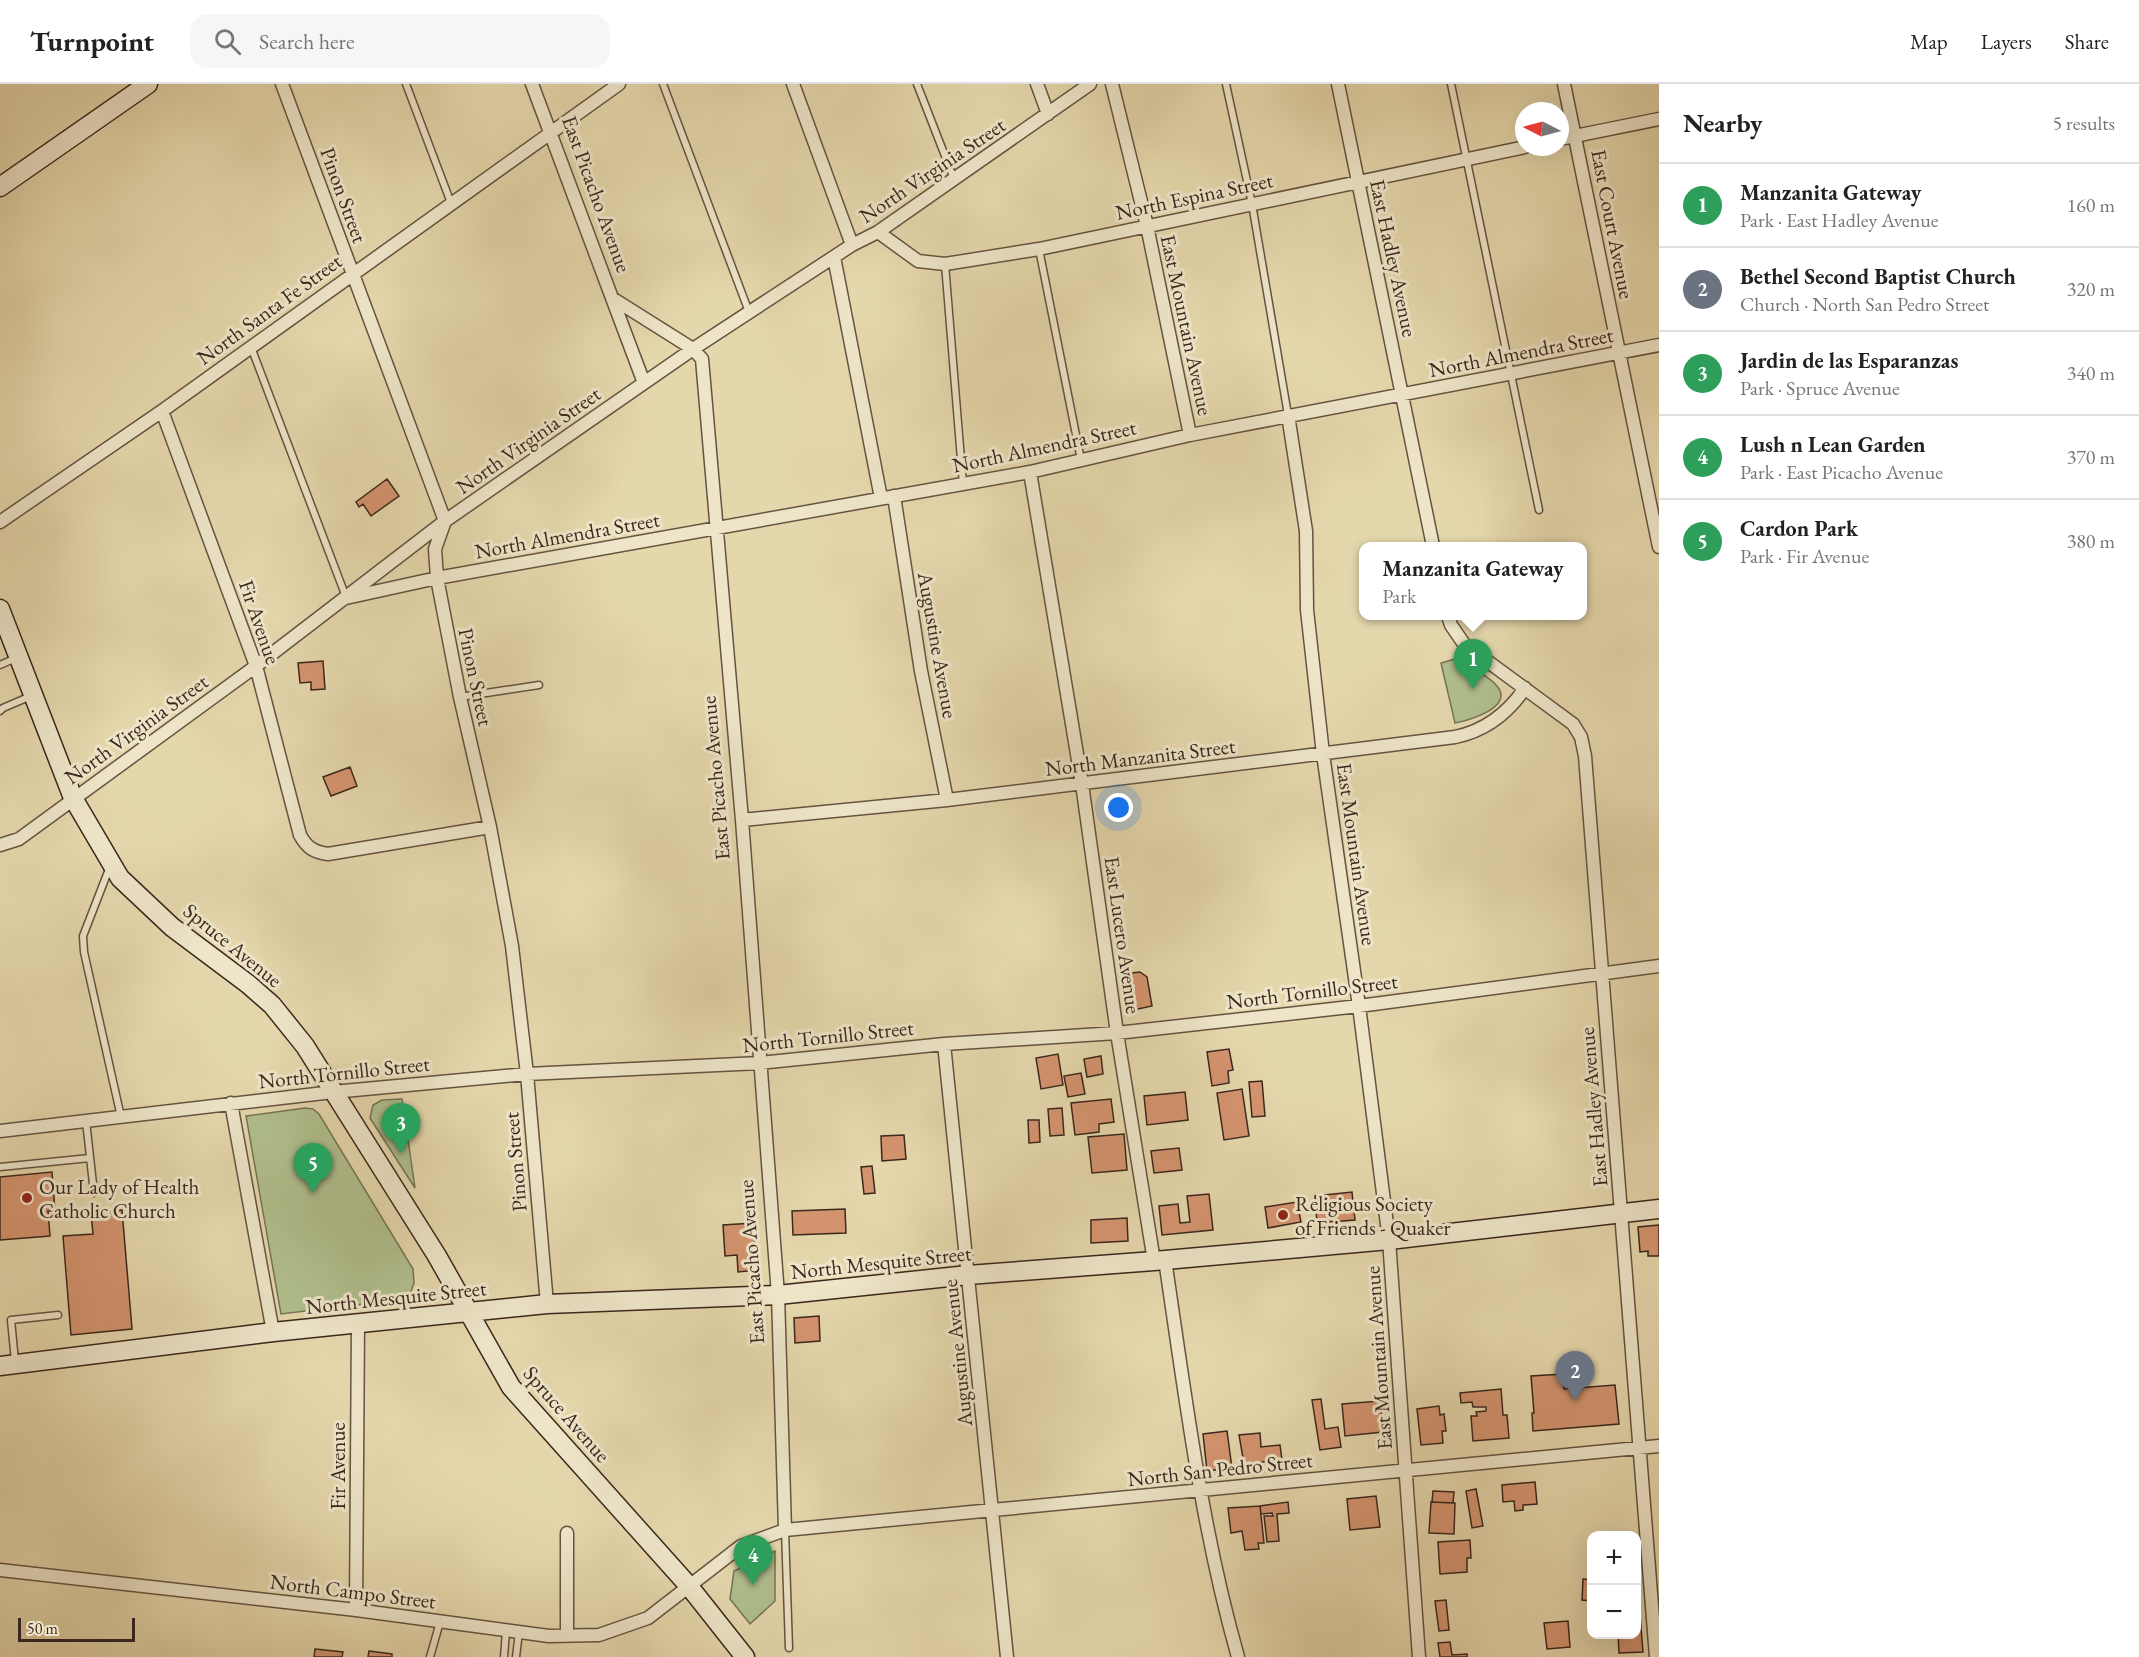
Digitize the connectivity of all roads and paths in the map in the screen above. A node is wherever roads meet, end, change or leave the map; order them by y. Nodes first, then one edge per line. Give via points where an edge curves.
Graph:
1 (148, 84) edge
2 (282, 84) edge
3 (406, 84) edge
4 (532, 84) edge
5 (619, 84) edge
6 (663, 84) edge
7 (793, 84) edge
8 (917, 84) edge
9 (1037, 84) edge
10 (1090, 84) edge
11 (1112, 84) edge
12 (1226, 84) edge
13 (1338, 84) edge
14 (1451, 84) edge
15 (1564, 84) edge
16 (1048, 114) junction
17 (1659, 119) edge
18 (550, 132) junction
19 (1576, 136) junction
20 (1569, 138) edge
21 (1515, 149) edge
22 (1467, 160) junction
23 (954, 179) junction
24 (1358, 182) junction
25 (0, 187) edge
26 (451, 203) junction
27 (1252, 204) junction
28 (1146, 226) junction
29 (878, 232) junction
30 (852, 245) junction
31 (1038, 249) junction
32 (834, 257) junction
33 (945, 264) junction
34 (352, 273) junction
35 (612, 298) junction
36 (749, 312) junction
37 (1659, 345) edge
38 (250, 347) junction
39 (693, 349) junction
40 (1619, 352) junction
41 (1511, 374) junction
42 (644, 383) junction
43 (1402, 395) junction
44 (162, 411) junction
45 (1288, 415) junction
46 (1190, 435) junction
47 (1081, 460) junction
48 (1029, 472) junction
49 (963, 484) junction
50 (894, 496) junction
51 (881, 498) junction
52 (1539, 510) dead end
53 (445, 521) junction
54 (0, 522) edge
55 (716, 528) junction
56 (1432, 542) edge
57 (1659, 547) edge
58 (436, 578) junction
59 (346, 598) junction
60 (0, 609) edge
61 (1449, 620) edge
62 (18, 657) junction
63 (0, 665) edge
64 (256, 666) junction
65 (539, 685) dead end
66 (1525, 688) junction
67 (33, 695) junction
68 (460, 698) junction
69 (0, 711) edge
70 (1323, 754) junction
71 (1082, 784) junction
72 (73, 798) junction
73 (947, 800) junction
74 (742, 820) junction
75 (490, 827) junction
76 (0, 845) edge
77 (111, 863) junction
78 (1659, 966) edge
79 (1602, 974) junction
80 (1359, 1006) junction
81 (1117, 1033) junction
82 (944, 1044) junction
83 (760, 1063) junction
84 (527, 1074) junction
85 (333, 1092) junction
86 (231, 1103) junction
87 (122, 1117) junction
88 (86, 1121) junction
89 (0, 1131) edge
90 (90, 1158) junction
91 (0, 1167) edge
92 (94, 1193) dead end
93 (1659, 1209) edge
94 (1622, 1213) junction
95 (1389, 1240) junction
96 (1160, 1261) junction
97 (968, 1275) junction
98 (778, 1295) junction
99 (547, 1304) junction
100 (468, 1312) junction
101 (58, 1315) dead end
102 (358, 1323) junction
103 (273, 1332) junction
104 (8, 1365) edge
105 (1659, 1446) edge
106 (1640, 1448) junction
107 (1405, 1470) junction
108 (1200, 1491) junction
109 (994, 1509) junction
110 (785, 1530) junction
111 (567, 1533) dead end
112 (0, 1570) edge
113 (688, 1585) junction
114 (356, 1610) junction
115 (440, 1622) junction
116 (513, 1632) junction
117 (567, 1636) junction
118 (789, 1648) dead end
119 (430, 1657) edge
120 (504, 1657) edge
121 (516, 1657) edge
122 (745, 1657) edge
123 (1007, 1657) edge
124 (1238, 1657) edge
125 (1419, 1657) edge
126 (1656, 1657) edge

1 - 25 street
2 - 34 street, Pinon Street
3 - 26 lane
4 - 18 street, East Picacho Avenue
5 - 18 street, North Santa Fe Street
6 - 36 lane
7 - 30 street
8 - 23 lane
9 - 16 street
10 - 16 street, North Virginia Street
11 - 28 street, East Mountain Avenue
12 - 27 lane
13 - 24 street, East Hadley Avenue
14 - 22 lane
15 - 19 street, East Court Avenue
16 - 23 street, North Virginia Street
17 - 19 street
18 - 26 street, North Santa Fe Street
18 - 35 street, East Picacho Avenue
19 - 20 street
19 - 40 street, East Court Avenue
21 - 22 street, North Espina Street
22 - 24 street, North Espina Street
22 - 41 lane
23 - 29 street, North Virginia Street
24 - 27 street, North Espina Street
24 - 43 street, East Hadley Avenue
26 - 34 street, North Santa Fe Street
27 - 28 street, North Espina Street
27 - 45 lane
28 - 31 street, North Espina Street
28 - 46 street, East Mountain Avenue
29 - 30 street, North Virginia Street
29 - 33 street, North Espina Street via 918,261
30 - 32 street, North Virginia Street
31 - 33 street, North Espina Street
31 - 47 lane
32 - 36 street, North Virginia Street
32 - 51 street
33 - 49 lane
34 - 38 street, North Santa Fe Street
34 - 53 street, Pinon Street
35 - 39 street, East Picacho Avenue
35 - 42 street
36 - 39 street, North Virginia Street
37 - 40 street, North Almendra Street
38 - 44 street, North Santa Fe Street
38 - 59 lane
39 - 42 street, North Virginia Street
39 - 55 street, East Picacho Avenue via 702,359
40 - 41 street, North Almendra Street
40 - 57 street, East Court Avenue
41 - 43 street, North Almendra Street
41 - 52 lane
42 - 53 street, North Virginia Street
43 - 45 street, North Almendra Street
43 - 56 street, East Hadley Avenue
44 - 54 street, North Santa Fe Street
44 - 64 street, Fir Avenue
45 - 46 street, North Almendra Street
45 - 70 street, East Mountain Avenue via 1306,531 1307,610
46 - 47 street, North Almendra Street
47 - 48 street, North Almendra Street
48 - 49 street, North Almendra Street
48 - 71 street, East Lucero Avenue
49 - 50 street, North Almendra Street
50 - 51 street, North Almendra Street
50 - 73 street, Augustine Avenue via 921,671
51 - 55 street, North Almendra Street
53 - 58 street, Pinon Street via 435,549
53 - 59 street, North Virginia Street
55 - 58 street, North Almendra Street
55 - 74 street, East Picacho Avenue
58 - 59 street, North Almendra Street
58 - 68 street, Pinon Street
59 - 64 street, North Virginia Street
60 - 62 street, Spruce Avenue
61 - 66 street, East Hadley Avenue via 1464,644
62 - 63 lane
62 - 67 street, Spruce Avenue
64 - 72 street, North Virginia Street
64 - 75 street, Fir Avenue via 300,835 311,849 328,854
65 - 68 lane
66 - 70 street, North Manzanita Street via 1486,727 1472,733
66 - 79 street, East Hadley Avenue via 1573,724 1581,737
67 - 69 lane
67 - 72 street, Spruce Avenue
68 - 75 street, Pinon Street
70 - 71 street, North Manzanita Street
70 - 80 street, East Mountain Avenue
71 - 73 street, North Manzanita Street
71 - 81 street, East Lucero Avenue
72 - 76 street, North Virginia Street via 19,839
72 - 77 street, Spruce Avenue
73 - 74 street, North Manzanita Street
74 - 83 street, East Picacho Avenue
75 - 84 street, Pinon Street via 512,946
77 - 85 street, Spruce Avenue via 120,878 172,927 272,1005 305,1046
77 - 87 lane via 83,936
78 - 79 street, North Tornillo Street
79 - 80 street, North Tornillo Street
79 - 94 street, East Hadley Avenue
80 - 81 street, North Tornillo Street
80 - 95 street, East Mountain Avenue
81 - 82 street, North Tornillo Street
81 - 96 street, East Lucero Avenue
82 - 83 street, North Tornillo Street
82 - 97 street, Augustine Avenue
83 - 84 street, North Tornillo Street
83 - 98 street, East Picacho Avenue
84 - 85 street, North Tornillo Street
84 - 99 street, Pinon Street
85 - 86 street, North Tornillo Street
85 - 100 street, Spruce Avenue
86 - 87 street, North Tornillo Street
86 - 103 street
87 - 88 street, North Tornillo Street
88 - 89 street, North Tornillo Street
88 - 90 lane
90 - 91 lane
90 - 92 lane
93 - 94 street, North Mesquite Street
94 - 95 street, North Mesquite Street
94 - 106 street, East Hadley Avenue
95 - 96 street, North Mesquite Street
95 - 107 street, East Mountain Avenue
96 - 97 street, North Mesquite Street
96 - 108 street, East Lucero Avenue
97 - 98 street, North Mesquite Street
97 - 109 street, Augustine Avenue
98 - 99 street, North Mesquite Street
98 - 110 street, East Picacho Avenue
99 - 100 street, North Mesquite Street
100 - 102 street, North Mesquite Street
100 - 113 street, Spruce Avenue via 511,1387
101 - 104 lane via 11,1320
102 - 103 street, North Mesquite Street
102 - 114 street, Fir Avenue
103 - 104 street, North Mesquite Street
105 - 106 street, North San Pedro Street
106 - 107 street, North San Pedro Street
106 - 126 street, East Hadley Avenue
107 - 108 street, North San Pedro Street
107 - 125 street, East Mountain Avenue
108 - 109 street, North San Pedro Street
108 - 124 street, East Lucero Avenue
109 - 110 street, North San Pedro Street
109 - 123 street, Augustine Avenue
110 - 113 street via 741,1546
110 - 118 lane, East Picacho Avenue
111 - 117 street
112 - 114 street, North Campo Street
113 - 117 street, North Campo Street via 648,1618 599,1635
113 - 122 street
114 - 115 street, North Campo Street
115 - 116 street, North Campo Street
115 - 119 lane
116 - 117 street, North Campo Street
116 - 120 lane
116 - 121 lane

